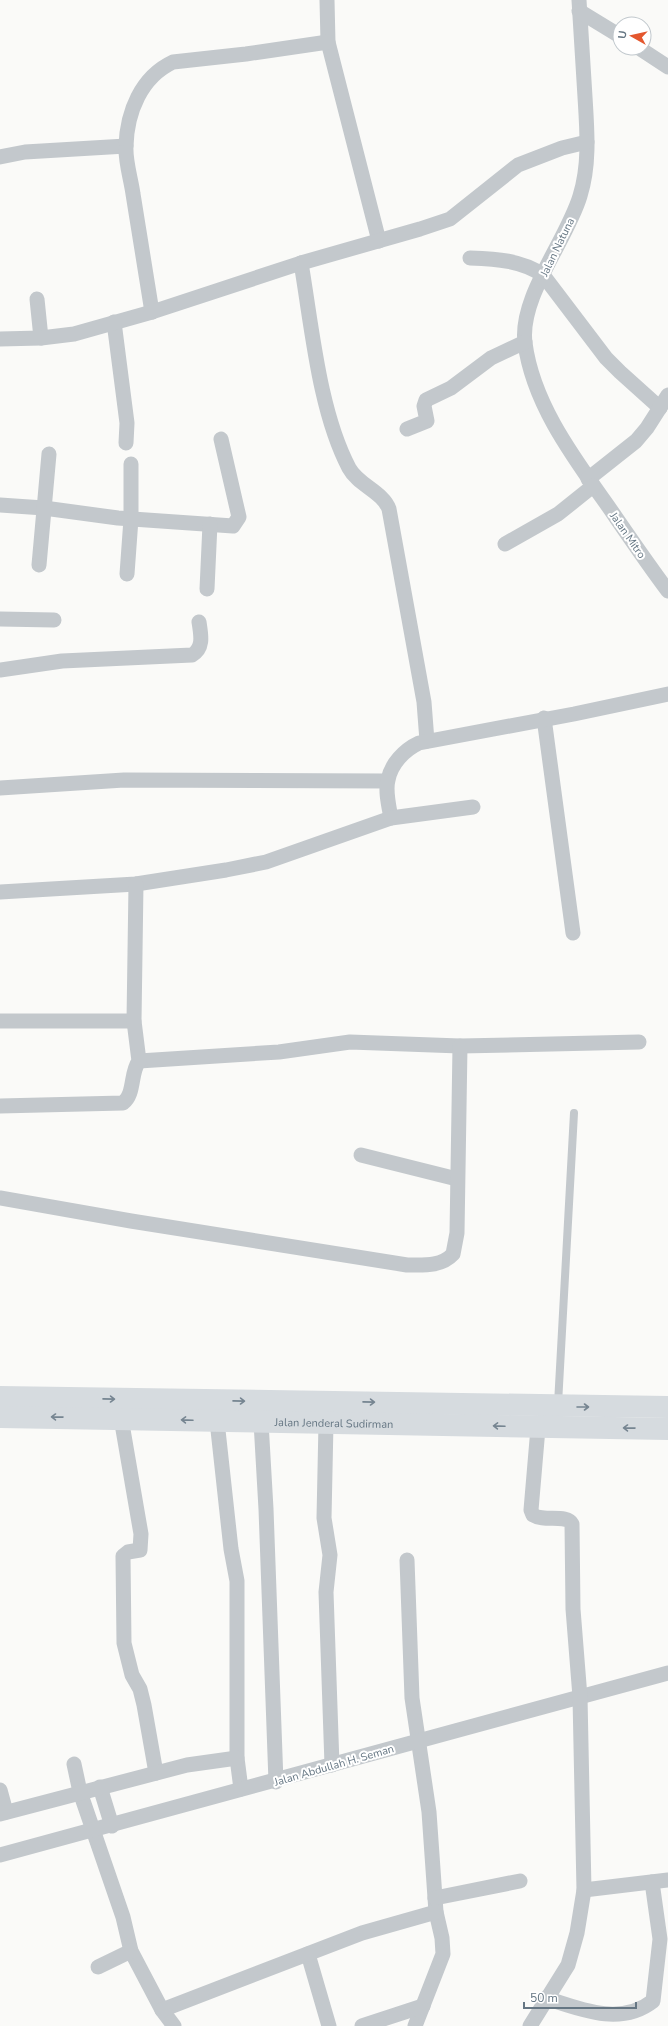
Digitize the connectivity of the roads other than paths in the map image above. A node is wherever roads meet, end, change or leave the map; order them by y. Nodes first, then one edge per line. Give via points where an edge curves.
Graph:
1 (327, 0) edge
2 (579, 5) edge
3 (612, 30) edge
4 (328, 42) junction
5 (651, 56) edge
6 (668, 67) edge
7 (586, 142) junction
8 (126, 146) junction
9 (0, 157) edge
10 (379, 241) junction
11 (470, 258) dead end
12 (301, 263) junction
13 (543, 275) junction
14 (38, 300) dead end
15 (152, 312) junction
16 (114, 322) junction
17 (41, 338) junction
18 (0, 339) edge
19 (525, 342) junction
20 (664, 401) edge
21 (407, 429) dead end
22 (221, 439) dead end
23 (126, 443) dead end
24 (49, 454) dead end
25 (131, 464) dead end
26 (591, 482) junction
27 (0, 505) edge
28 (44, 508) junction
29 (131, 519) junction
30 (210, 524) junction
31 (505, 544) dead end
32 (39, 565) dead end
33 (127, 574) dead end
34 (207, 589) dead end
35 (668, 590) edge
36 (0, 619) edge
37 (54, 620) dead end
38 (199, 622) dead end
39 (0, 670) edge
40 (668, 694) edge
41 (544, 718) junction
42 (428, 741) junction
43 (387, 781) junction
44 (0, 788) edge
45 (473, 806) dead end
46 (391, 818) junction
47 (136, 884) junction
48 (0, 892) edge
49 (573, 933) dead end
50 (134, 1021) junction
51 (0, 1022) edge
52 (639, 1042) dead end
53 (460, 1046) junction
54 (139, 1061) junction
55 (0, 1106) edge
56 (574, 1113) dead end
57 (361, 1155) dead end
58 (457, 1179) junction
59 (0, 1198) edge
60 (0, 1397) edge
61 (449, 1403) junction
62 (558, 1407) junction
63 (668, 1407) edge
64 (0, 1417) edge
65 (121, 1418) junction
66 (217, 1421) junction
67 (261, 1422) junction
68 (326, 1423) junction
69 (450, 1425) junction
70 (538, 1428) junction
71 (668, 1429) edge
72 (407, 1560) dead end
73 (668, 1674) edge
74 (580, 1698) junction
75 (418, 1742) junction
76 (237, 1758) junction
77 (74, 1764) dead end
78 (332, 1764) junction
79 (156, 1773) junction
80 (276, 1782) junction
81 (100, 1787) junction
82 (240, 1789) junction
83 (0, 1790) edge
84 (80, 1792) junction
85 (3, 1813) edge
86 (112, 1826) junction
87 (94, 1830) junction
88 (0, 1855) edge
89 (668, 1880) edge
90 (520, 1881) dead end
91 (652, 1882) junction
92 (584, 1890) junction
93 (435, 1905) junction
94 (131, 1952) junction
95 (308, 1954) junction
96 (98, 1967) dead end
97 (546, 1998) junction
98 (423, 2006) junction
99 (162, 2010) junction
100 (174, 2026) edge
101 (329, 2026) edge
102 (362, 2026) edge
103 (416, 2026) edge
104 (530, 2026) edge

1 - 4 street
2 - 3 street
2 - 7 street, Jalan Natuna
4 - 8 street via 173,62 165,66 144,85 133,105
4 - 10 street
5 - 6 street
7 - 10 street via 562,148 518,165 450,218
7 - 13 street, Jalan Natuna via 587,166 580,196 567,231
8 - 9 street via 25,152
8 - 15 street
10 - 12 street
11 - 13 street via 500,259 532,267
12 - 15 street
12 - 42 street via 326,405 336,437 354,475 385,501 389,509 424,702
13 - 19 street, Jalan Natuna via 526,322
13 - 20 street via 606,358 620,372
14 - 17 street
15 - 16 street
16 - 17 street via 74,334
16 - 23 street via 127,422
17 - 18 street
19 - 21 street via 491,358 451,388 426,400 424,406 427,421
19 - 26 street, Jalan Natuna via 534,380 546,408
20 - 26 street via 636,441
22 - 30 street via 239,516 233,526
24 - 28 street
25 - 29 street
26 - 31 street via 558,514
26 - 35 street, Jalan Mitro
27 - 28 street
28 - 29 street
28 - 32 street
29 - 30 street
29 - 33 street
30 - 34 street
36 - 37 street
38 - 39 street via 200,647 192,655 62,661
40 - 41 street
41 - 42 street
41 - 49 street
42 - 43 street via 413,745 399,757
43 - 44 street via 124,780
43 - 46 street
45 - 46 street
46 - 47 street via 266,862
47 - 48 street
47 - 50 street
50 - 51 street
50 - 54 street
52 - 53 street
53 - 54 street via 350,1042 279,1052
53 - 58 street
54 - 55 street via 135,1067 127,1099 123,1103
56 - 62 lane
57 - 58 street
58 - 59 street via 455,1249 449,1259 433,1264 407,1265
60 -> 61 highway, Jalan Jenderal Sudirman
61 - 62 highway, Jalan Jenderal Sudirman
61 - 69 highway
62 -> 63 highway, Jalan Jenderal Sudirman
65 -> 64 highway, Jalan Jenderal Sudirman
66 -> 65 highway, Jalan Jenderal Sudirman
65 - 79 street via 142,1541 142,1548 123,1556 124,1643 132,1675 140,1689
66 - 67 highway, Jalan Jenderal Sudirman
66 - 76 street via 237,1581
67 - 68 highway, Jalan Jenderal Sudirman
67 - 80 street
68 - 69 highway, Jalan Jenderal Sudirman
68 - 78 street via 324,1518 330,1555 326,1592
70 -> 69 highway, Jalan Jenderal Sudirman
71 -> 70 highway, Jalan Jenderal Sudirman
70 - 74 street via 531,1510 537,1518 566,1519 572,1524 572,1609
72 - 75 street via 412,1698
73 - 74 street, Jalan Abdullah H. Seman
74 - 75 street, Jalan Abdullah H. Seman
74 - 92 street
75 - 78 street, Jalan Abdullah H. Seman
75 - 93 street via 429,1812
76 - 79 street via 187,1765
76 - 82 street
77 - 84 street
78 - 80 street, Jalan Abdullah H. Seman
79 - 81 street
80 - 82 street, Jalan Abdullah H. Seman
81 - 84 street
81 - 86 street
82 - 86 street, Jalan Abdullah H. Seman
83 - 85 street
84 - 85 street
84 - 87 street
86 - 87 street, Jalan Abdullah H. Seman
87 - 88 street, Jalan Abdullah H. Seman
87 - 94 street via 123,1917
89 - 91 street
90 - 93 street
91 - 92 street
91 - 97 street via 660,1939 653,2001 633,2015 612,2017
92 - 97 street via 577,1933 568,1965
93 - 95 street
93 - 98 street via 443,1954
94 - 96 street
94 - 99 street
95 - 99 street
95 - 101 street
97 - 104 street
98 - 102 street
98 - 103 street
99 - 100 street

